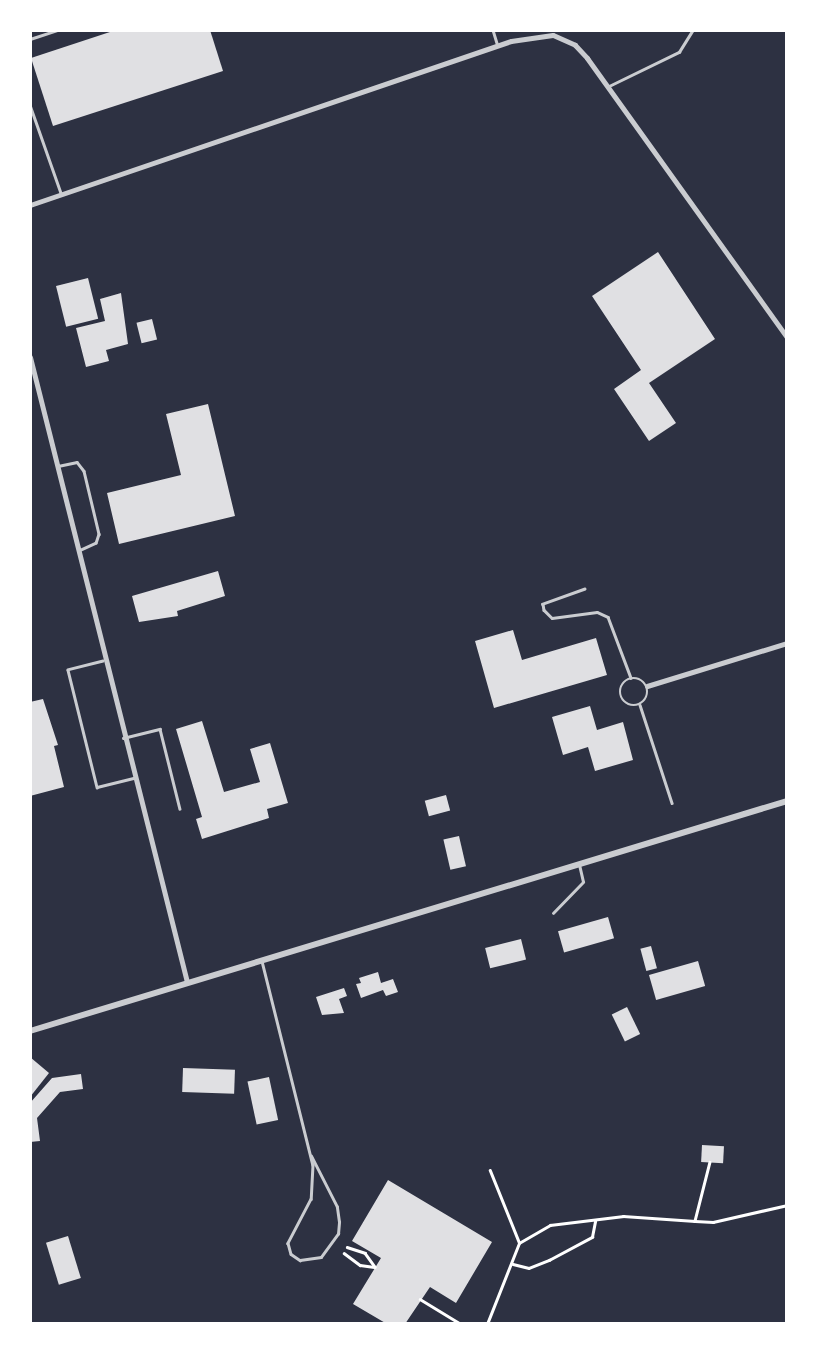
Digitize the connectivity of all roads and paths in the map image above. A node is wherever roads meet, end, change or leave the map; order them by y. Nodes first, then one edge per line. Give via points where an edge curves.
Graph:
1 (56, 30) edge
2 (493, 30) edge
3 (693, 30) edge
4 (30, 39) edge
5 (498, 46) junction
6 (608, 87) junction
7 (30, 105) edge
8 (62, 194) junction
9 (30, 204) edge
10 (787, 337) edge
11 (30, 358) edge
12 (57, 466) junction
13 (76, 552) junction
14 (585, 590) dead end
15 (787, 643) edge
16 (103, 661) junction
17 (631, 678) junction
18 (647, 686) junction
19 (640, 705) junction
20 (123, 738) junction
21 (134, 778) junction
22 (787, 801) edge
23 (672, 803) dead end
24 (180, 810) dead end
25 (579, 863) junction
26 (554, 913) dead end
27 (261, 959) junction
28 (187, 982) junction
29 (30, 1031) edge
30 (311, 1156) junction
31 (710, 1162) dead end
32 (490, 1171) dead end
33 (787, 1205) edge
34 (596, 1220) junction
35 (695, 1222) junction
36 (520, 1243) junction
37 (347, 1247) dead end
38 (344, 1253) dead end
39 (511, 1264) junction
40 (420, 1299) dead end
41 (461, 1324) edge
42 (487, 1324) edge

1 - 4 lane
2 - 5 lane
3 - 6 lane via 680,52
5 - 6 street via 540,34 562,38
5 - 8 street
6 - 10 street
7 - 8 lane
8 - 9 street
11 - 12 street
12 - 13 street
12 - 13 lane via 77,462 84,471 99,534 96,543
13 - 16 street
14 - 17 lane via 543,604 544,610 552,618 597,612 608,617
15 - 18 street
16 - 20 street
16 - 21 lane via 68,670 97,786
17 - 18 lane
17 - 19 lane via 620,696 630,706
18 - 19 lane
19 - 23 lane
20 - 21 street
20 - 24 lane via 160,729
21 - 28 street
22 - 25 street
25 - 26 lane via 584,882
25 - 27 street
27 - 28 street
27 - 30 lane
28 - 29 street
30 - 30 lane via 313,1191 288,1244 300,1260 321,1257 338,1234 338,1207
31 - 35 path
32 - 36 path
33 - 35 path
34 - 35 path
34 - 36 path via 550,1225
34 - 39 path via 592,1237 549,1260 529,1268
36 - 39 path
37 - 38 path via 365,1253 375,1267
39 - 42 path
40 - 41 path

